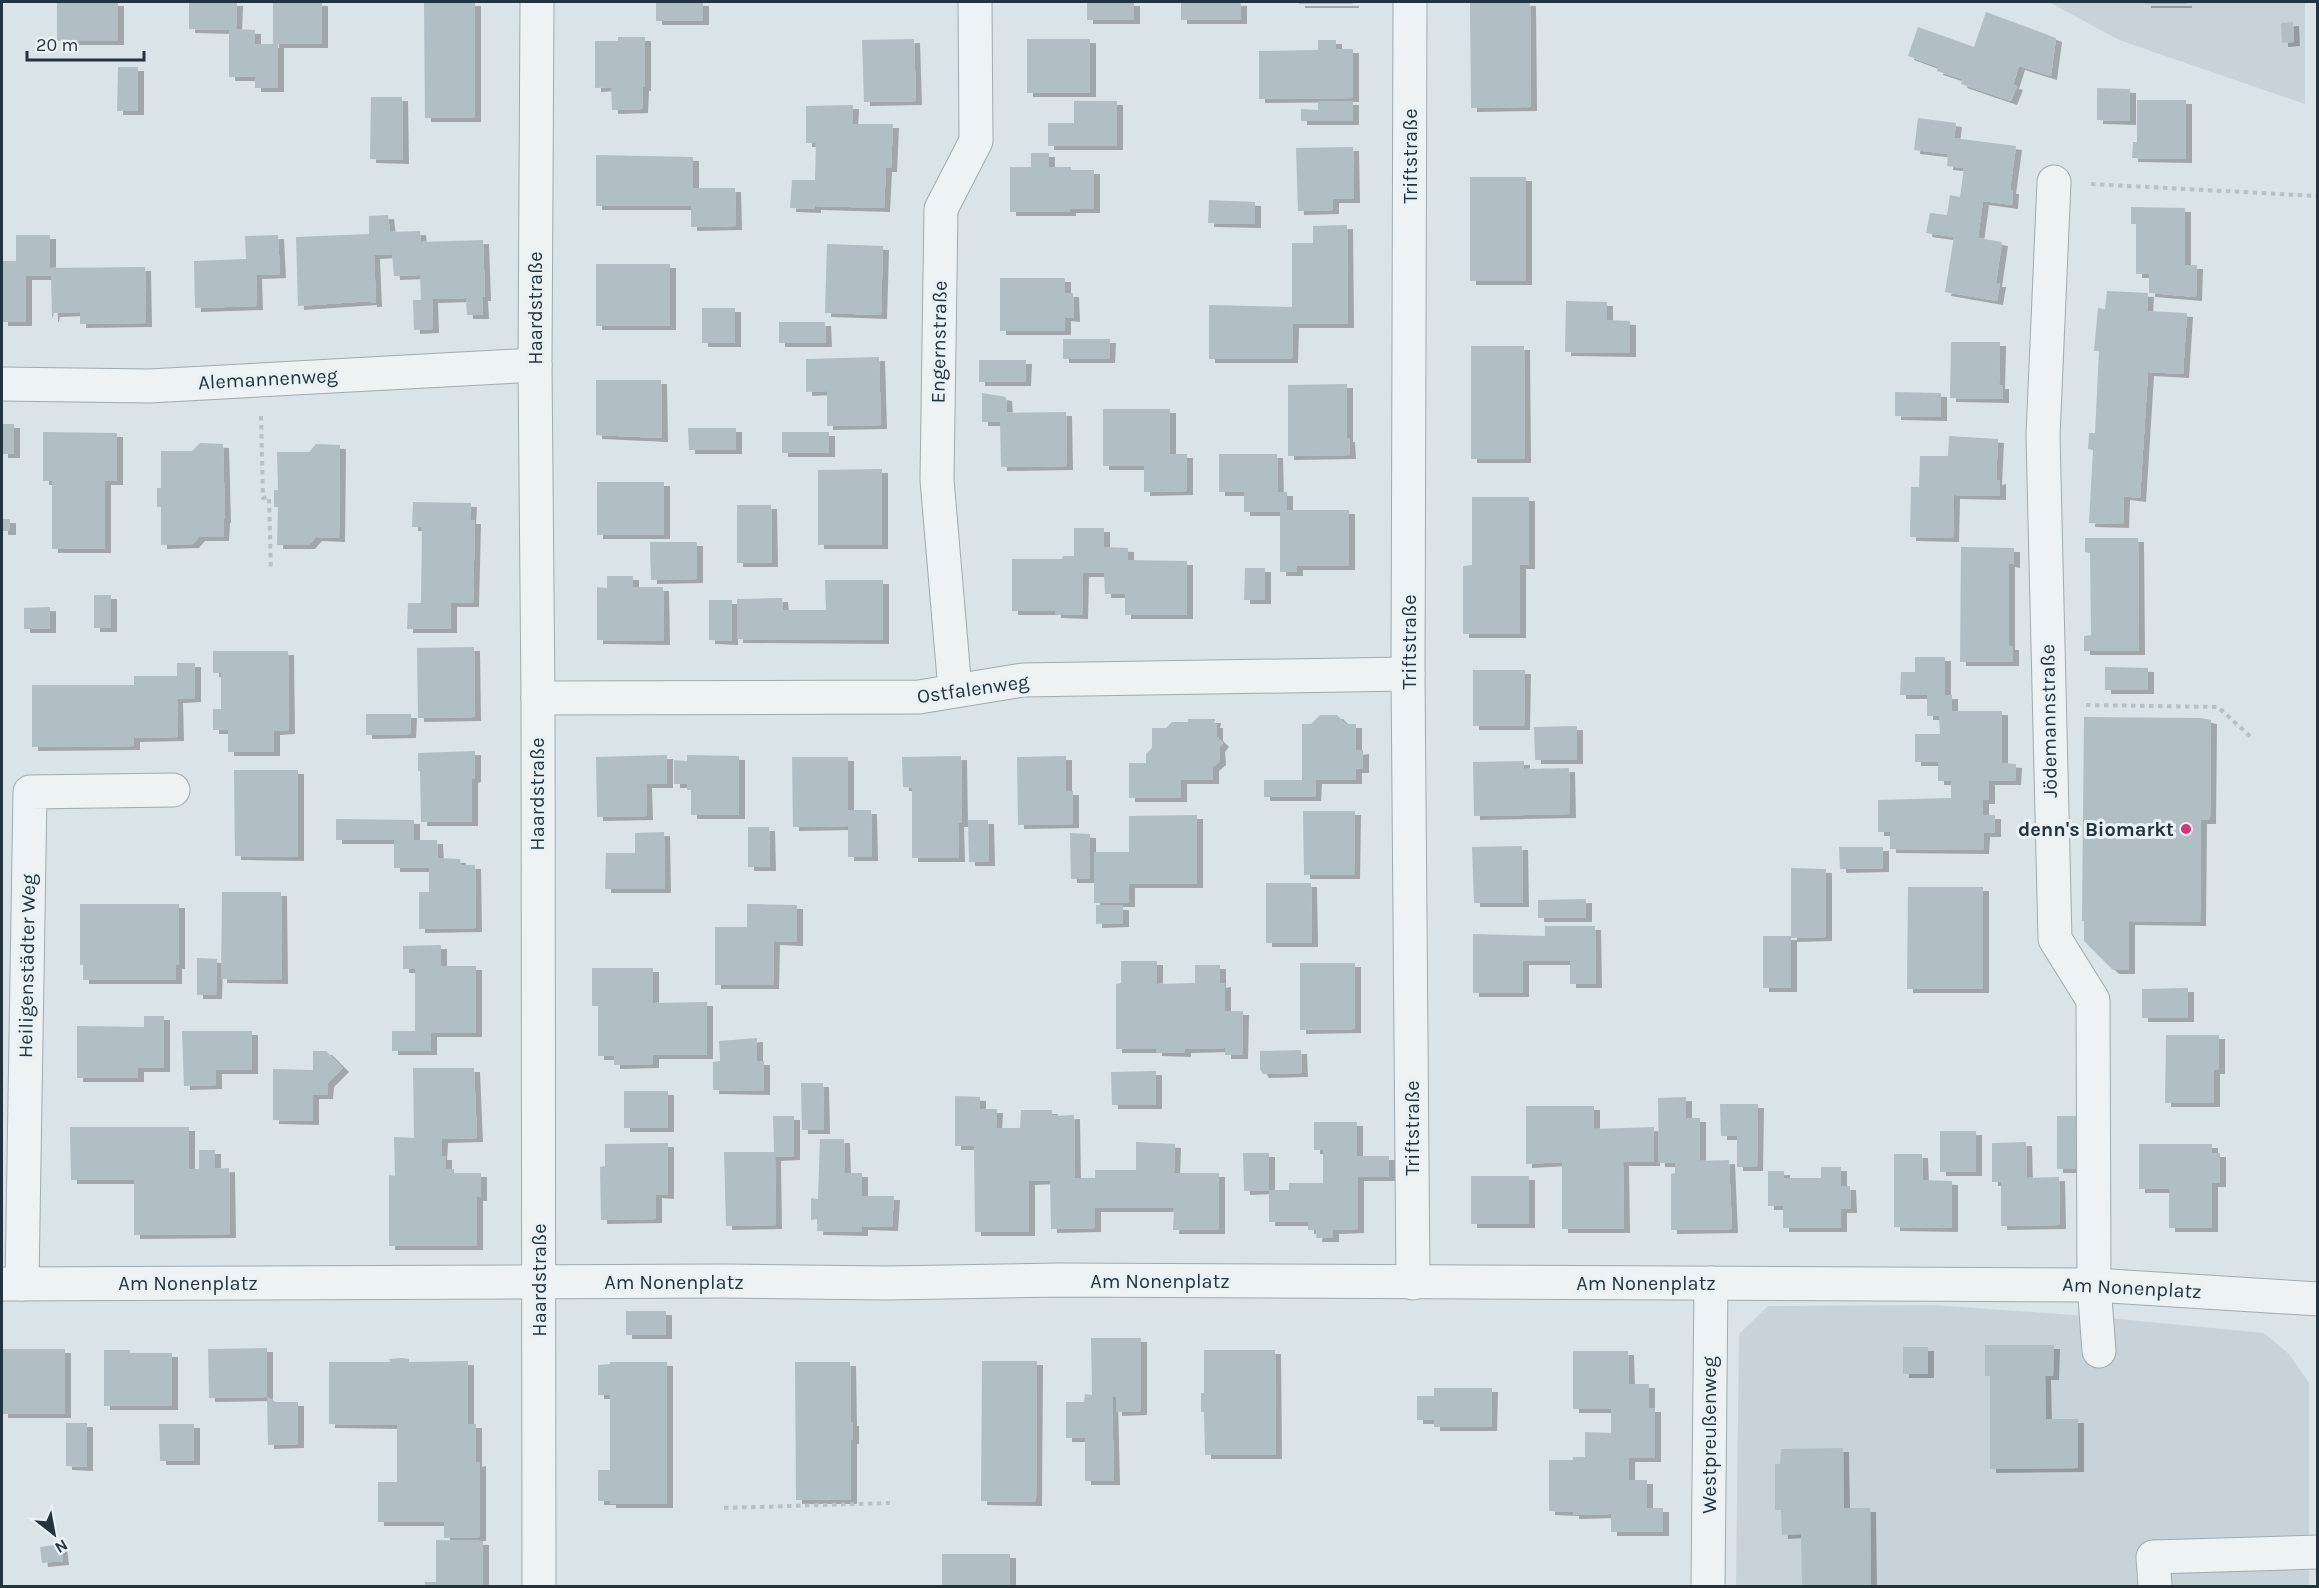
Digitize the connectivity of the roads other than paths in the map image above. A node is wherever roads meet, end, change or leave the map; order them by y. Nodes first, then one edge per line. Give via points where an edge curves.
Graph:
1 (537, 2) edge
2 (975, 2) edge
3 (1410, 2) edge
4 (2054, 182) road end
5 (535, 365) junction
6 (2, 384) edge
7 (1408, 674) junction
8 (955, 690) junction
9 (538, 698) junction
10 (173, 790) dead end
11 (1413, 1282) junction
12 (539, 1283) junction
13 (1711, 1283) junction
14 (12, 1284) edge
15 (2094, 1285) junction
16 (2318, 1299) edge
17 (2099, 1351) dead end
18 (2318, 1552) edge
19 (539, 1587) edge
20 (1708, 1587) edge
21 (2155, 1587) edge

1 - 5 street, Haardstraße
2 - 8 street, Engernstraße via 976,141 941,209 937,480
3 - 7 street, Triftstraße
4 - 15 street, Jödemannstraße via 2043,436 2055,939 2093,1000
5 - 6 street, Alemannenweg via 149,386
5 - 9 street, Haardstraße
7 - 8 street, Ostfalenweg via 1023,680
7 - 11 street, Triftstraße
8 - 9 street, Ostfalenweg via 919,697
9 - 12 street, Haardstraße
10 - 14 street, Heiligenstädter Weg via 30,792
11 - 12 street, Am Nonenplatz
11 - 13 street, Am Nonenplatz
12 - 14 street, Am Nonenplatz
12 - 19 street, Haardstraße
13 - 15 street, Am Nonenplatz
13 - 20 street, Westpreußenweg
15 - 16 street, Am Nonenplatz
15 - 17 street, Jödemannstraße
18 - 21 street via 2154,1557

